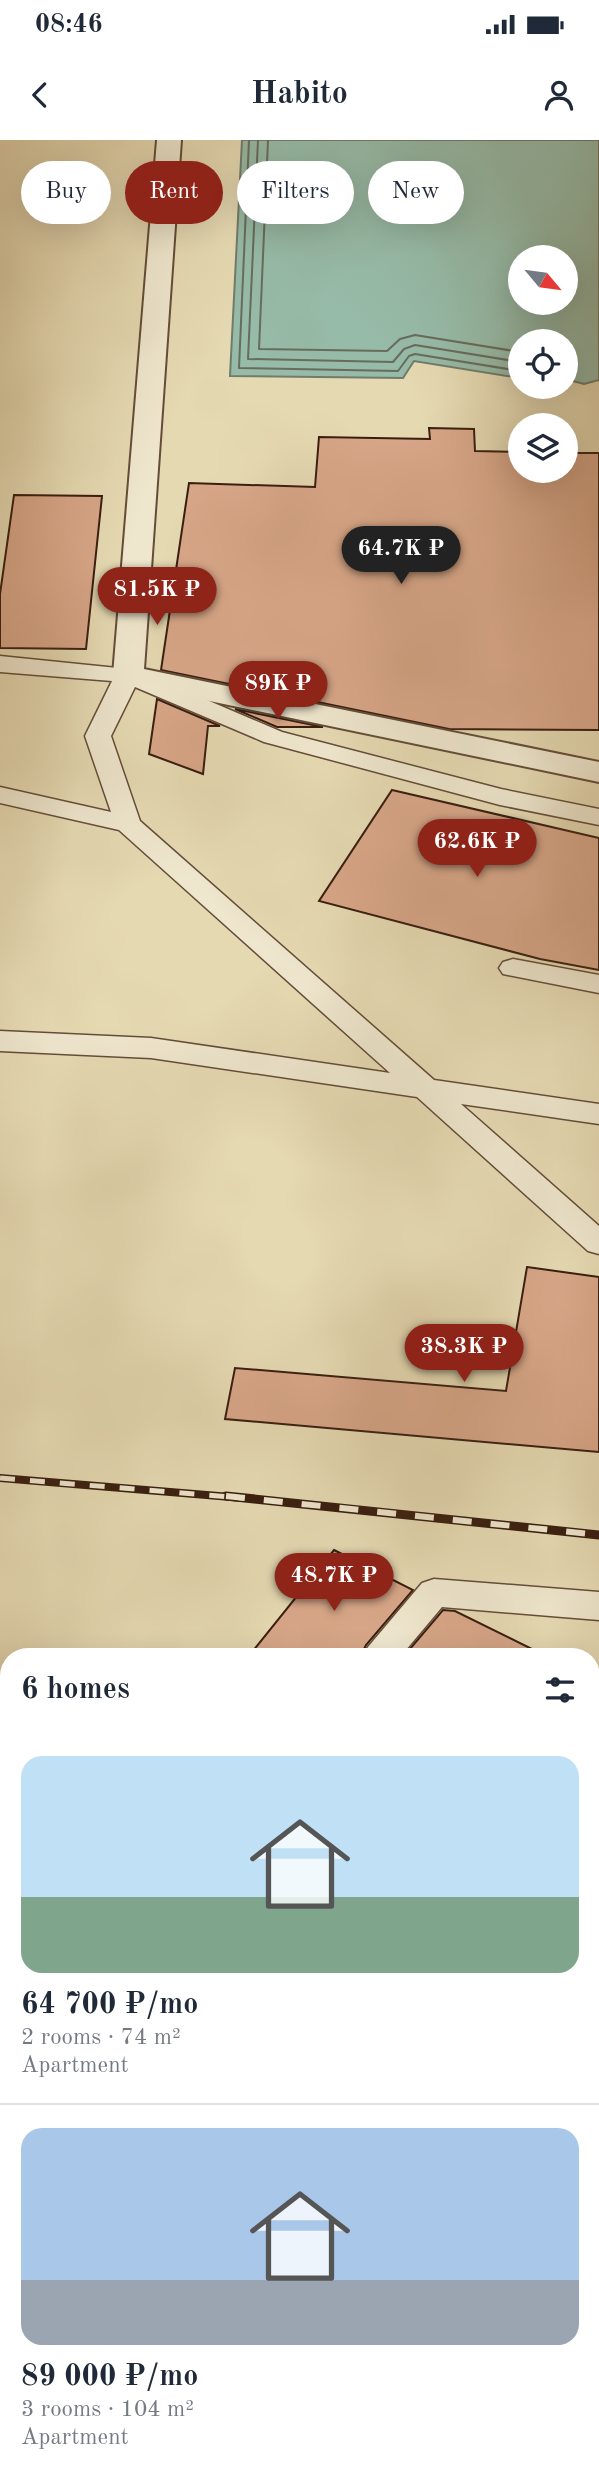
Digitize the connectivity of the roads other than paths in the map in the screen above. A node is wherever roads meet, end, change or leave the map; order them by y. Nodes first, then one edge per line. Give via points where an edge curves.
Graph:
1 (169, 140) edge
2 (0, 664) edge
3 (128, 675) junction
4 (599, 772) edge
5 (0, 795) edge
6 (599, 817) edge
7 (128, 824) junction
8 (513, 968) dead end
9 (599, 984) edge
10 (0, 1041) edge
11 (425, 1088) junction
12 (599, 1114) edge
13 (599, 1243) edge
14 (599, 1606) edge
15 (388, 1648) edge

1 - 3 street
2 - 3 lane
3 - 4 street
3 - 6 lane via 273,737 500,797
3 - 7 lane via 98,736
5 - 7 lane
7 - 11 lane
8 - 9 lane
10 - 11 lane via 151,1048
11 - 12 lane
11 - 13 lane
14 - 15 lane via 434,1593

